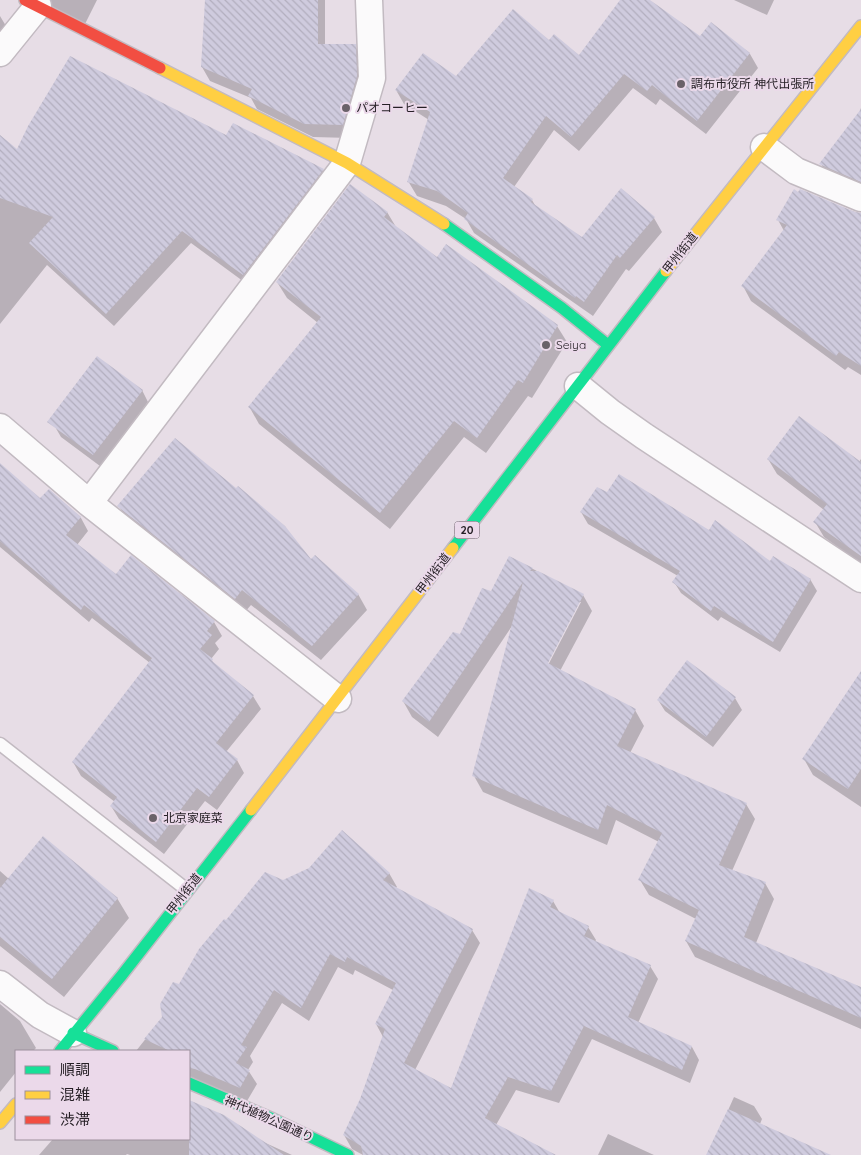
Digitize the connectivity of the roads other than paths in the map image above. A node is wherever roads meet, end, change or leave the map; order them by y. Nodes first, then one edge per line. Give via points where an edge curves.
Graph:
1 (369, 0) edge
2 (31, 3) edge
3 (861, 26) edge
4 (0, 53) edge
5 (764, 147) junction
6 (347, 164) junction
7 (861, 198) edge
8 (608, 345) junction
9 (578, 386) junction
10 (0, 427) edge
11 (89, 503) junction
12 (861, 579) edge
13 (338, 699) junction
14 (0, 744) edge
15 (187, 890) junction
16 (0, 984) edge
17 (66, 1042) edge
18 (108, 1050) edge
19 (190, 1083) edge
20 (15, 1105) edge
21 (0, 1123) edge
22 (348, 1155) edge

1 - 6 street via 372,78
2 - 4 street
2 - 6 main road
3 - 5 main road, 甲州街道 / 20
5 - 7 street via 796,171
5 - 8 main road, 甲州街道 / 20
6 - 8 main road via 453,230
6 - 11 street
8 - 9 main road, 甲州街道 / 20
9 - 12 street via 644,436
9 - 13 main road, 甲州街道 / 20
10 - 11 street
11 - 13 street
13 - 15 main road, 甲州街道 / 20
14 - 15 lane
15 - 17 main road, 甲州街道 / 20
16 - 17 street via 40,1015
17 - 18 main road
19 - 22 main road, 神代植物公園通り
20 - 21 main road

